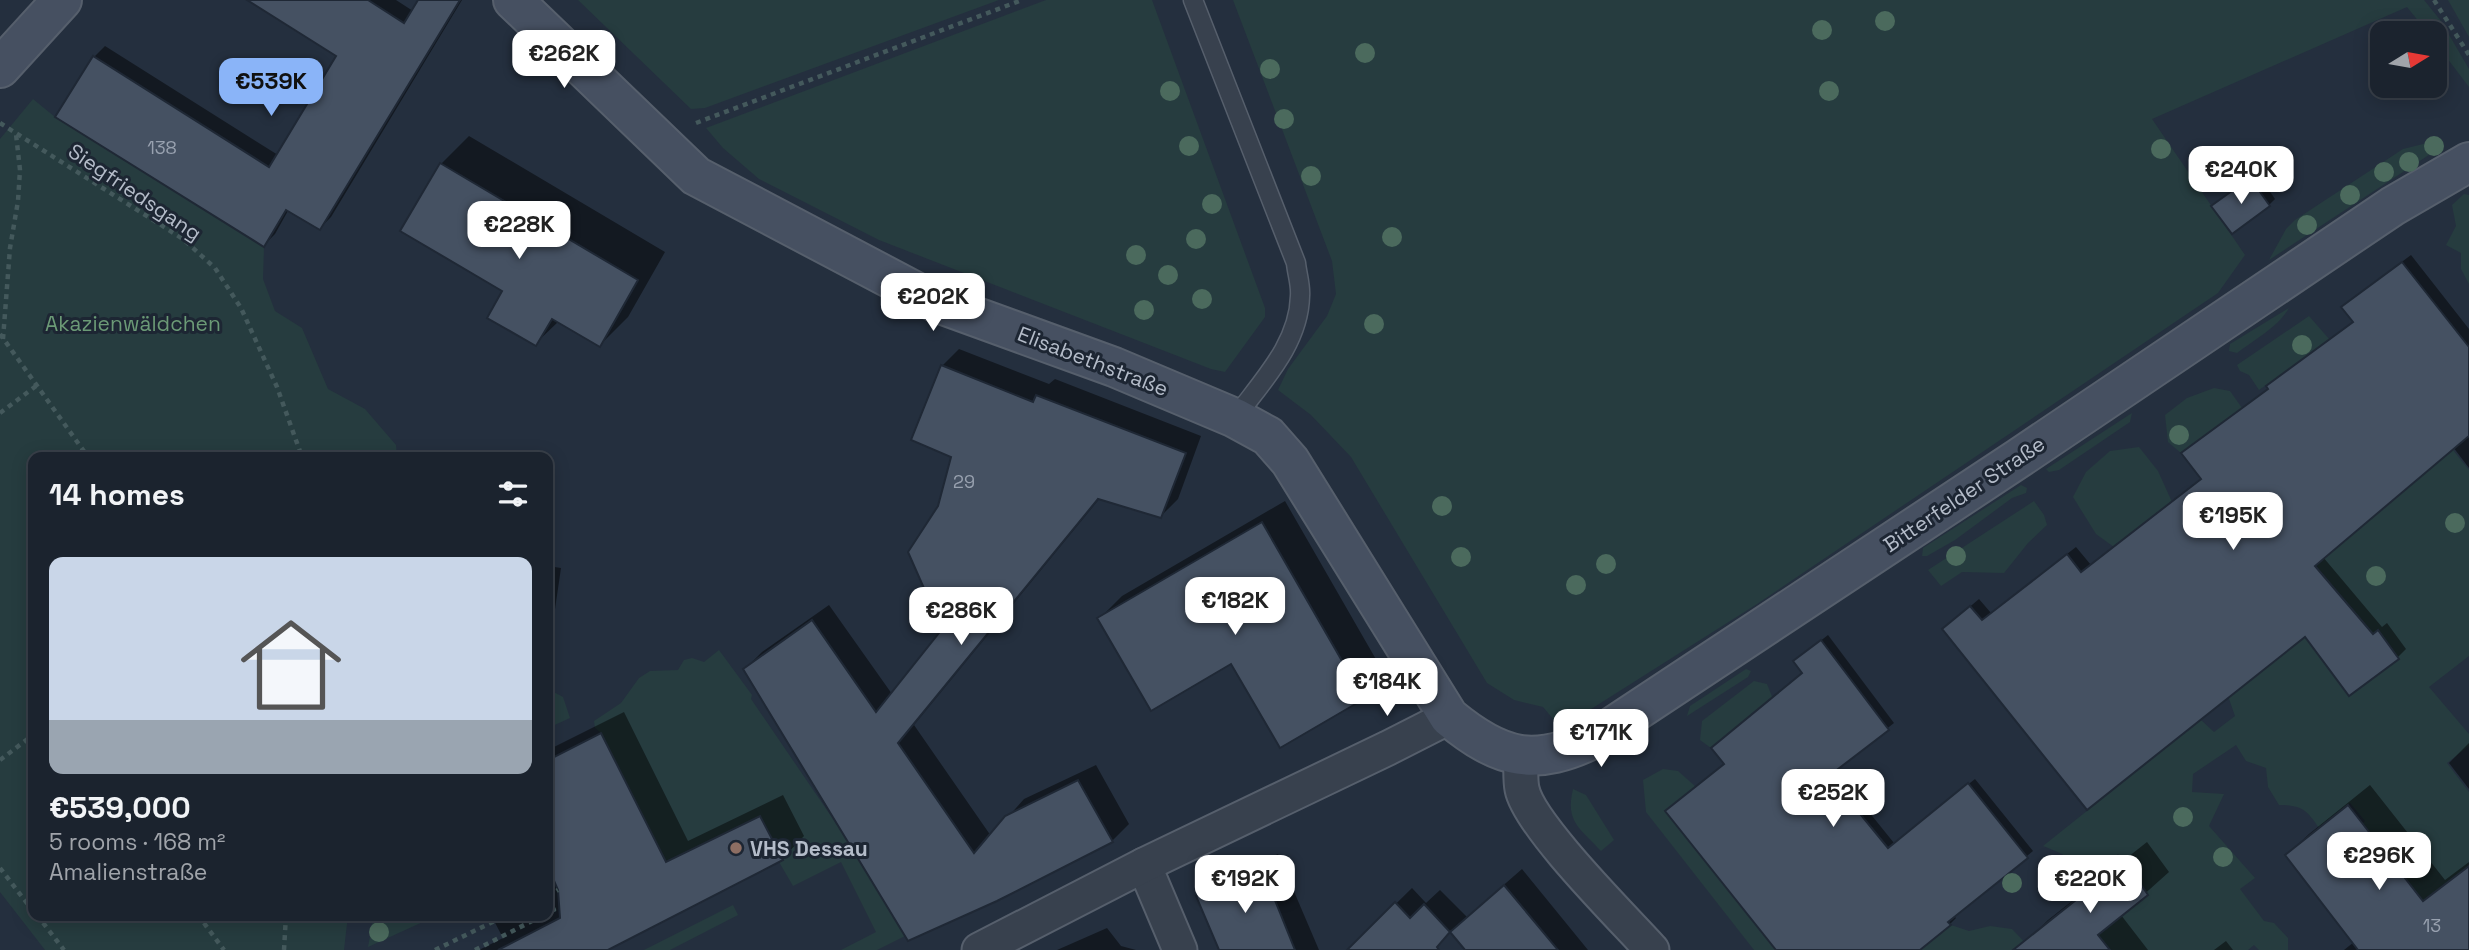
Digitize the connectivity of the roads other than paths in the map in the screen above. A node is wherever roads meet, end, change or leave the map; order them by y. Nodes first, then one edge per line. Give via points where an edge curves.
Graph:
1 (62, 0) edge
2 (513, 0) edge
3 (1193, 0) edge
4 (0, 68) edge
5 (2469, 162) edge
6 (1235, 418) junction
7 (1449, 717) junction
8 (1521, 756) junction
9 (1144, 865) junction
10 (979, 950) edge
11 (1180, 950) edge
12 (1652, 950) edge

1 - 4 street
2 - 6 street, Elisabethstraße via 696,176 935,302 1114,367
3 - 6 lane via 1296,263 1300,295 1288,346
5 - 8 street, Bitterfelder Straße via 2393,206 1597,737 1549,754
6 - 7 street, Elisabethstraße via 1268,436 1290,461
7 - 8 street, Bitterfelder Straße via 1475,738
7 - 9 street
8 - 12 street via 1522,791 1535,816
9 - 10 street
9 - 11 street

